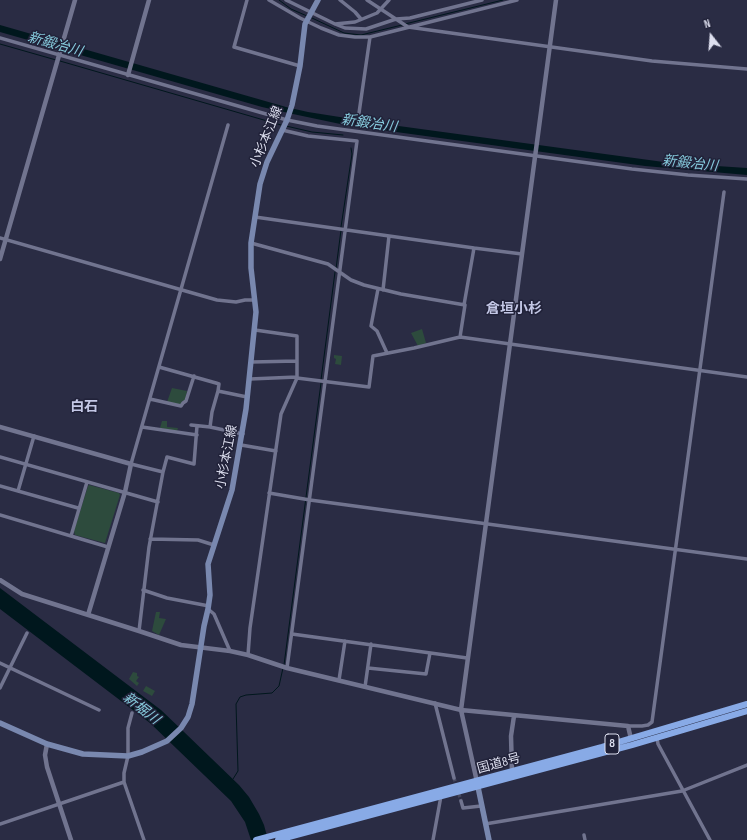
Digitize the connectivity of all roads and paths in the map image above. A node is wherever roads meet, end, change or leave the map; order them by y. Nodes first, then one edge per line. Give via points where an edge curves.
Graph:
1 (75, 0) edge
2 (149, 0) edge
3 (247, 0) edge
4 (269, 0) edge
5 (286, 0) edge
6 (318, 0) edge
7 (340, 0) edge
8 (367, 0) edge
9 (389, 0) edge
10 (482, 0) edge
11 (517, 0) edge
12 (556, 0) edge
13 (380, 9) junction
14 (308, 17) junction
15 (361, 19) junction
16 (396, 19) junction
17 (335, 24) junction
18 (408, 27) junction
19 (370, 36) junction
20 (0, 38) edge
21 (549, 47) junction
22 (60, 54) junction
23 (300, 66) junction
24 (747, 70) edge
25 (129, 74) junction
26 (359, 114) dead end
27 (287, 120) junction
28 (228, 126) dead end
29 (282, 130) junction
30 (535, 154) junction
31 (747, 179) edge
32 (724, 192) dead end
33 (255, 217) junction
34 (346, 230) junction
35 (389, 236) junction
36 (0, 238) edge
37 (6, 240) junction
38 (251, 243) junction
39 (474, 248) junction
40 (522, 254) junction
41 (0, 260) edge
42 (340, 272) junction
43 (378, 289) junction
44 (181, 290) junction
45 (383, 290) junction
46 (255, 300) junction
47 (464, 305) junction
48 (255, 330) junction
49 (460, 337) junction
50 (510, 344) junction
51 (386, 353) junction
52 (297, 361) junction
53 (252, 362) junction
54 (159, 367) junction
55 (701, 370) junction
56 (194, 376) junction
57 (297, 377) junction
58 (747, 377) edge
59 (250, 379) junction
60 (326, 381) junction
61 (218, 391) junction
62 (248, 397) junction
63 (150, 399) junction
64 (191, 425) dead end
65 (197, 426) junction
66 (0, 427) edge
67 (142, 427) junction
68 (210, 427) junction
69 (197, 434) junction
70 (243, 434) junction
71 (34, 436) junction
72 (241, 445) junction
73 (276, 451) junction
74 (0, 457) edge
75 (25, 464) junction
76 (131, 464) junction
77 (164, 472) junction
78 (87, 482) junction
79 (0, 486) edge
80 (18, 491) junction
81 (124, 492) junction
82 (269, 493) junction
83 (310, 500) junction
84 (158, 502) junction
85 (78, 508) junction
86 (0, 515) edge
87 (486, 524) junction
88 (71, 536) junction
89 (150, 538) junction
90 (214, 545) junction
91 (108, 547) junction
92 (676, 550) junction
93 (747, 559) edge
94 (0, 580) edge
95 (144, 590) junction
96 (208, 607) junction
97 (88, 615) junction
98 (139, 631) junction
99 (27, 634) dead end
100 (292, 634) junction
101 (344, 641) junction
102 (371, 644) junction
103 (201, 648) junction
104 (230, 650) junction
105 (430, 653) junction
106 (248, 655) junction
107 (467, 658) junction
108 (0, 663) edge
109 (10, 668) junction
110 (287, 668) junction
111 (368, 668) junction
112 (338, 680) junction
113 (365, 686) junction
114 (0, 688) edge
115 (434, 704) junction
116 (747, 704) edge
117 (99, 710) dead end
118 (461, 710) junction
119 (747, 711) edge
120 (132, 713) dead end
121 (514, 716) junction
122 (0, 723) edge
123 (628, 726) junction
124 (657, 738) junction
125 (630, 739) junction
126 (47, 744) junction
127 (128, 756) junction
128 (747, 765) edge
129 (512, 772) junction
130 (454, 778) tunnel mouth
131 (124, 782) junction
132 (477, 784) junction
133 (682, 791) junction
134 (441, 796) junction
135 (461, 801) dead end
136 (58, 804) junction
137 (481, 806) junction
138 (0, 824) edge
139 (485, 824) junction
140 (584, 835) dead end
141 (278, 838) edge
142 (71, 840) edge
143 (144, 840) edge
144 (256, 840) edge
145 (433, 840) edge
146 (489, 840) edge
147 (585, 840) edge
148 (710, 840) edge

1 - 22 street
2 - 25 street
3 - 23 street via 234,47
4 - 14 street
5 - 14 street
6 - 14 main road, 小杉本江線
7 - 15 street
8 - 13 street
9 - 13 street
10 - 16 street via 410,18
11 - 18 street
12 - 21 street
13 - 15 street
13 - 16 street
14 - 17 street
14 - 19 street via 339,35
14 - 23 main road, 小杉本江線
15 - 17 street
16 - 17 street via 366,29 345,28
16 - 18 street
18 - 19 street
18 - 21 street
19 - 26 street
20 - 22 street
21 - 24 street via 652,61
21 - 30 street
22 - 25 street
22 - 37 street
23 - 27 main road, 小杉本江線
25 - 27 street
27 - 29 main road, 小杉本江線
27 - 30 street
28 - 44 street
29 - 33 main road, 小杉本江線 via 260,184
29 - 34 street via 308,136 357,141
30 - 31 street via 688,175
30 - 40 street
32 - 55 street
33 - 34 street
33 - 38 main road, 小杉本江線
34 - 35 street
34 - 42 street
35 - 39 street
35 - 45 street
36 - 37 street
37 - 41 street
37 - 44 street
38 - 42 street via 328,264
38 - 46 main road, 小杉本江線
39 - 40 street
39 - 47 street
40 - 50 street
42 - 43 street via 351,280
42 - 60 street
43 - 45 street
43 - 51 street via 371,326 377,331
44 - 46 street via 217,300
44 - 54 street
45 - 47 street
46 - 48 main road, 小杉本江線
47 - 49 street
48 - 52 street via 296,336
48 - 53 main road, 小杉本江線
49 - 50 street
49 - 51 street
50 - 55 street
50 - 87 street
51 - 60 street via 373,356 369,387
52 - 53 street
52 - 57 street
53 - 59 main road, 小杉本江線
54 - 56 street
54 - 63 street
55 - 58 street
55 - 92 street
56 - 61 street via 219,384
56 - 63 street via 186,402 181,406
57 - 59 street
57 - 60 street
57 - 73 street via 281,414
59 - 62 main road, 小杉本江線
60 - 83 street
61 - 62 street
61 - 68 street
62 - 70 main road, 小杉本江線
63 - 67 street
64 - 65 street
65 - 68 street
65 - 69 street
66 - 71 street
67 - 69 street
67 - 76 street
68 - 70 street
69 - 77 street via 194,464 167,457
70 - 72 main road, 小杉本江線
71 - 75 street
71 - 76 street
72 - 73 street
72 - 90 main road, 小杉本江線 via 232,490
73 - 82 street
74 - 75 street
75 - 78 street
75 - 80 street
76 - 77 street
76 - 81 street
77 - 84 street
78 - 81 street
78 - 85 street
79 - 80 street
80 - 85 street
81 - 84 street
81 - 91 street
82 - 83 street
82 - 106 street
83 - 87 street
83 - 100 street
84 - 89 street
85 - 88 street
86 - 88 street
87 - 92 street
87 - 107 street
88 - 91 street
89 - 90 street via 198,540
89 - 95 street
90 - 96 main road, 小杉本江線 via 208,569
91 - 97 street
92 - 93 street
92 - 123 street via 652,722 642,726
94 - 97 street via 22,594
95 - 96 street
95 - 98 street
96 - 103 main road, 小杉本江線
96 - 104 street via 214,614
97 - 98 street
98 - 103 street via 181,645
99 - 109 street
100 - 101 street
100 - 110 street
101 - 102 street
101 - 112 street
102 - 105 street
102 - 111 street
103 - 104 street
103 - 127 main road, 小杉本江線 via 192,704 181,728 167,740
104 - 106 street
105 - 107 street
105 - 111 street via 426,674
106 - 110 street
107 - 118 street
108 - 109 street
109 - 114 street
109 - 117 street
110 - 112 street
111 - 113 street
112 - 113 street
113 - 115 street
115 - 118 street
115 - 130 street
116 - 125 highway, 国道8号 / 8
118 - 121 street
118 - 132 street
119 - 124 highway, 国道8号 / 8
120 - 127 street via 128,728
121 - 123 street
121 - 129 street via 511,736
122 - 126 main road, 小杉本江線
123 - 125 street
124 - 132 highway, 国道8号 / 8
124 - 133 street
125 - 129 highway, 国道8号 / 8
126 - 127 main road, 小杉本江線 via 82,754
126 - 136 street via 46,767
127 - 131 street
128 - 133 street
129 - 132 highway, 国道8号 / 8
131 - 136 street
131 - 143 street
132 - 134 highway, 国道8号 / 8
132 - 137 main road
132 - 141 highway, 国道8号 / 8
133 - 139 street
133 - 148 street
134 - 141 highway, 国道8号 / 8
134 - 145 street
135 - 137 street via 463,808
136 - 138 street
136 - 142 street
137 - 139 main road
139 - 146 main road
140 - 147 street
141 - 144 highway, 国道8号 / 8

